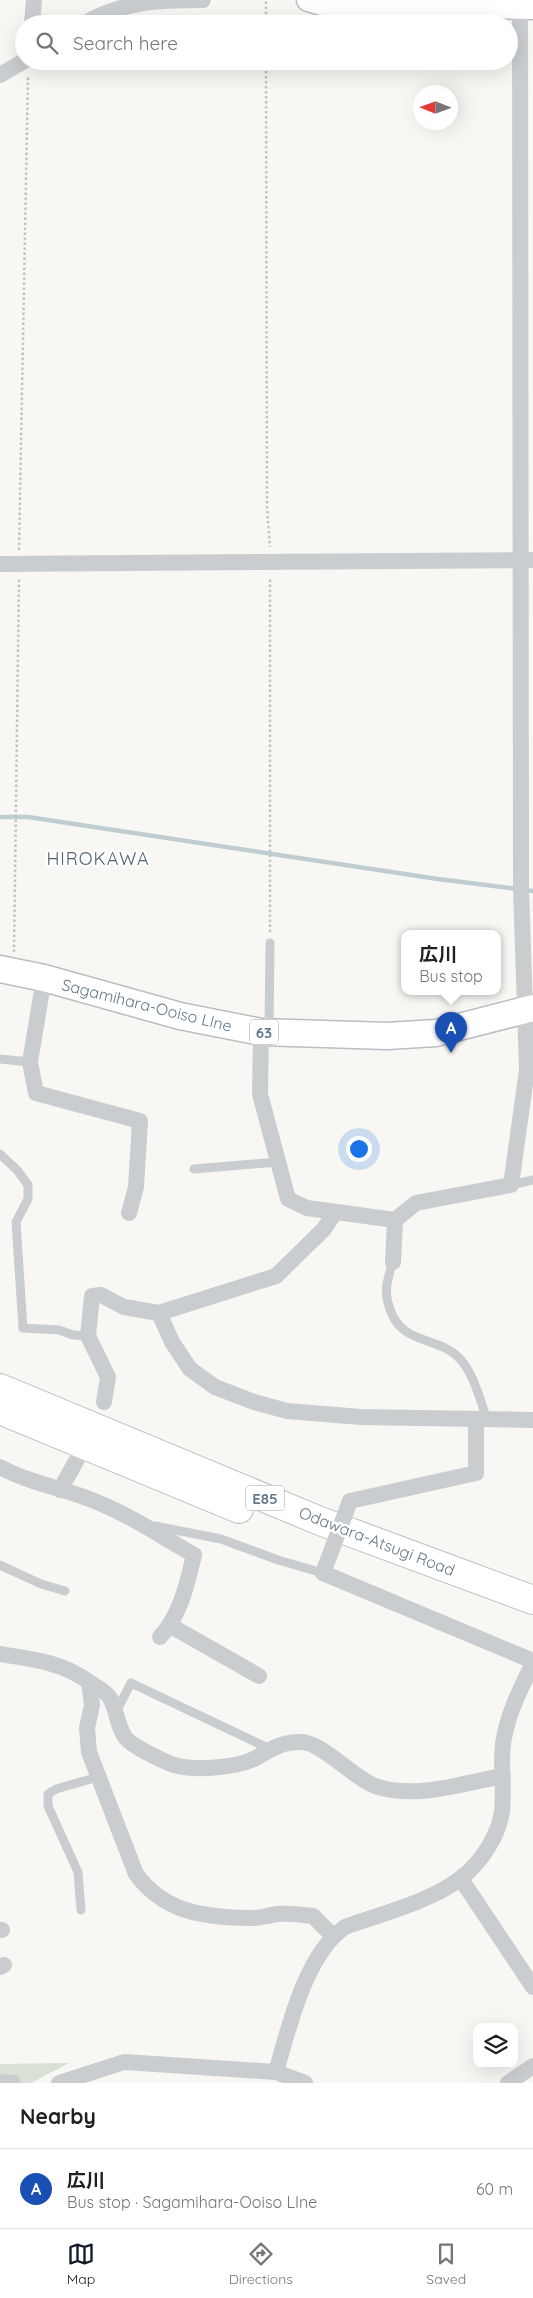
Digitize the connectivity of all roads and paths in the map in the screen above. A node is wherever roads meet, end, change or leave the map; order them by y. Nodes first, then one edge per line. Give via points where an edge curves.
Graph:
1 (34, 0) edge
2 (203, 0) edge
3 (266, 0) edge
4 (308, 0) edge
5 (526, 7) edge
6 (33, 15) edge
7 (101, 15) edge
8 (266, 15) edge
9 (15, 70) edge
10 (26, 70) edge
11 (266, 70) edge
12 (0, 75) edge
13 (526, 561) edge
14 (272, 562) junction
15 (0, 564) edge
16 (19, 564) junction
17 (270, 943) joint
18 (7, 970) edge
19 (44, 978) junction
20 (529, 1010) edge
21 (265, 1032) junction
22 (0, 1059) edge
23 (30, 1062) junction
24 (0, 1154) edge
25 (276, 1162) junction
26 (194, 1169) dead end
27 (533, 1180) edge
28 (511, 1185) junction
29 (129, 1213) dead end
30 (334, 1214) junction
31 (394, 1220) junction
32 (392, 1262) joint
33 (159, 1314) junction
34 (88, 1336) junction
35 (0, 1388) edge
36 (104, 1402) dead end
37 (0, 1410) edge
38 (482, 1419) junction
39 (533, 1420) edge
40 (80, 1454) dead end
41 (0, 1467) edge
42 (60, 1490) junction
43 (145, 1524) junction
44 (0, 1565) edge
45 (323, 1573) junction
46 (65, 1591) dead end
47 (533, 1600) edge
48 (533, 1620) edge
49 (0, 1654) edge
50 (533, 1662) edge
51 (259, 1676) dead end
52 (89, 1682) junction
53 (115, 1714) junction
54 (270, 1749) junction
55 (503, 1776) junction
56 (98, 1777) junction
57 (460, 1879) junction
58 (81, 1910) dead end
59 (333, 1936) junction
60 (528, 1968) edge
61 (533, 1987) edge
62 (533, 2066) edge
63 (276, 2072) junction
64 (0, 2082) edge
65 (13, 2083) edge
66 (59, 2083) edge
67 (305, 2083) edge
68 (508, 2083) edge

1 - 6 street
2 - 7 street via 159,0 127,5
3 - 8 path
4 - 5 street via 322,4
5 - 13 street
9 - 12 street
10 - 16 path
11 - 14 path via 267,507
13 - 14 street
13 - 20 street via 520,888
14 - 16 street
14 - 17 path via 269,595
15 - 16 street
16 - 18 path
17 - 21 lane
18 - 19 main road, Sagamihara-Ooiso LIne / 63
19 - 21 main road, Sagamihara-Ooiso LIne / 63 via 180,1016
19 - 23 street
20 - 21 main road, Sagamihara-Ooiso LIne / 63 via 436,1033 387,1036
20 - 28 street via 528,1070
21 - 25 street via 260,1094
22 - 23 lane
23 - 29 street via 36,1093 140,1121 136,1187
24 - 34 lane via 28,1185 28,1199 16,1222 23,1328
25 - 26 lane
25 - 30 street via 288,1199 307,1208
27 - 28 lane
28 - 31 street via 416,1203
30 - 31 street
30 - 33 street via 324,1229 276,1276
31 - 32 street
32 - 38 lane via 385,1299 397,1326 408,1334 448,1349 461,1360 475,1386
33 - 34 street via 92,1296
33 - 38 street via 190,1369 215,1387 254,1402 286,1411 361,1417
34 - 36 street via 108,1378
35 - 47 highway, Odawara-Atsugi Road / E85 via 320,1521
37 - 48 highway, Odawara-Atsugi Road / E85 via 315,1539
38 - 39 street
38 - 45 street, bridge via 476,1473 350,1501
40 - 42 street
41 - 42 street via 18,1477
42 - 43 street via 95,1501
43 - 45 lane via 221,1539
43 - 51 street via 194,1555 184,1595 166,1632
44 - 46 lane
45 - 50 street
49 - 52 street via 57,1664
50 - 55 street via 510,1712 503,1740
52 - 53 street via 110,1697
52 - 56 street via 92,1705 87,1728 89,1752
53 - 54 street via 125,1738 175,1765 238,1766
53 - 54 lane via 131,1683
54 - 55 street via 302,1742 321,1749 375,1786 400,1790 419,1791
55 - 57 street via 502,1812 491,1842 474,1867
56 - 58 lane via 48,1794 48,1806 78,1872
56 - 59 street via 136,1874 148,1890 167,1904 194,1912 250,1918 279,1914 313,1916
57 - 59 street via 438,1893 345,1927
57 - 60 street
59 - 63 street via 320,1953 299,1998
60 - 61 street
62 - 68 street
63 - 66 street via 124,2062
63 - 67 street
64 - 65 street

